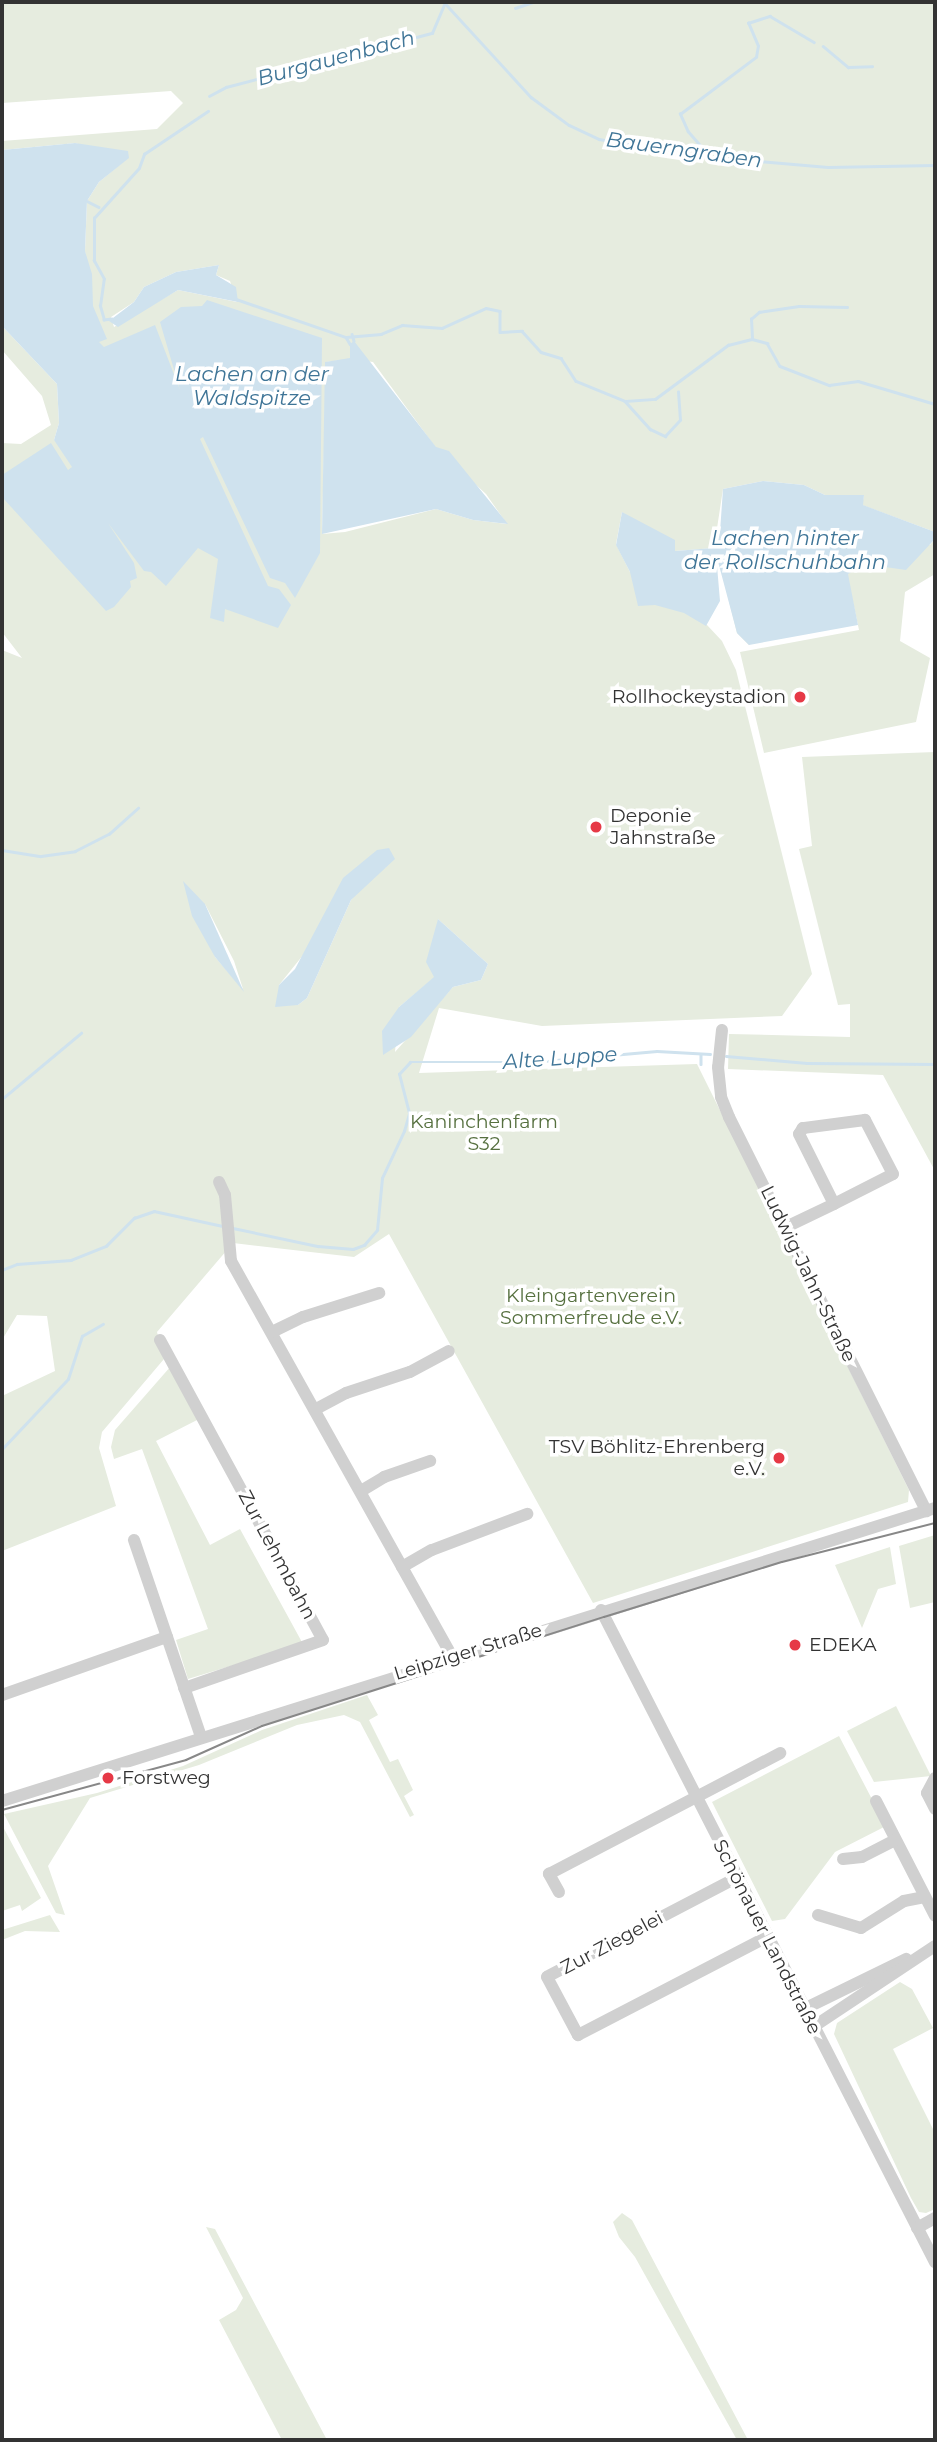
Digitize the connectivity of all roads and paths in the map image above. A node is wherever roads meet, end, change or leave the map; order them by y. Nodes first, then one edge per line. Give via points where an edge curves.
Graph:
1 (722, 1030) dead end
2 (219, 1182) dead end
3 (834, 1204) junction
4 (786, 1227) junction
5 (379, 1293) dead end
6 (272, 1332) junction
7 (160, 1340) dead end
8 (449, 1351) dead end
9 (316, 1409) junction
10 (430, 1461) dead end
11 (361, 1491) junction
12 (930, 1510) edge
13 (527, 1514) dead end
14 (134, 1540) dead end
15 (402, 1567) junction
16 (601, 1610) junction
17 (167, 1637) junction
18 (452, 1657) junction
19 (184, 1688) junction
20 (2, 1695) edge
21 (201, 1737) junction
22 (780, 1753) dead end
23 (935, 1778) edge
24 (696, 1799) junction
25 (2, 1801) edge
26 (876, 1801) dead end
27 (935, 1809) edge
28 (895, 1840) junction
29 (843, 1859) dead end
30 (736, 1878) junction
31 (559, 1892) dead end
32 (925, 1897) junction
33 (818, 1915) dead end
34 (935, 1916) edge
35 (767, 1937) junction
36 (935, 1946) edge
37 (804, 2009) junction
38 (813, 2027) junction
39 (935, 2218) edge
40 (917, 2228) junction
41 (935, 2262) edge

1 - 4 street, Ludwig-Jahn-Straße via 721,1097
2 - 6 street via 231,1261
3 - 3 street via 893,1174 865,1120 803,1128 799,1134
3 - 4 street
4 - 12 street, Ludwig-Jahn-Straße
5 - 6 street
6 - 9 street
7 - 19 street, Zur Lehmbahn via 323,1640
8 - 9 street via 410,1372 346,1393
9 - 11 street
10 - 11 street via 384,1477
11 - 15 street
12 - 16 street, Leipziger Straße
13 - 15 street via 432,1550
14 - 17 street
15 - 18 street
16 - 18 street, Leipziger Straße
16 - 24 street, Schönauer Landstraße
17 - 19 street
17 - 20 street
18 - 21 street, Leipziger Straße
19 - 21 street
21 - 25 street, Leipziger Straße
22 - 24 street
23 - 27 street via 927,1793
24 - 30 street, Schönauer Landstraße
24 - 31 street via 549,1874
26 - 28 street
28 - 29 street via 862,1857
28 - 32 street
30 - 35 street, Schönauer Landstraße
30 - 35 street, Zur Ziegelei via 547,1977 578,2035
32 - 33 street via 904,1901 860,1928
32 - 34 street
35 - 37 street, Schönauer Landstraße
36 - 37 street
36 - 38 street
37 - 38 street, Schönauer Landstraße
38 - 40 street, Schönauer Landstraße
39 - 40 street
40 - 41 street, Schönauer Landstraße

